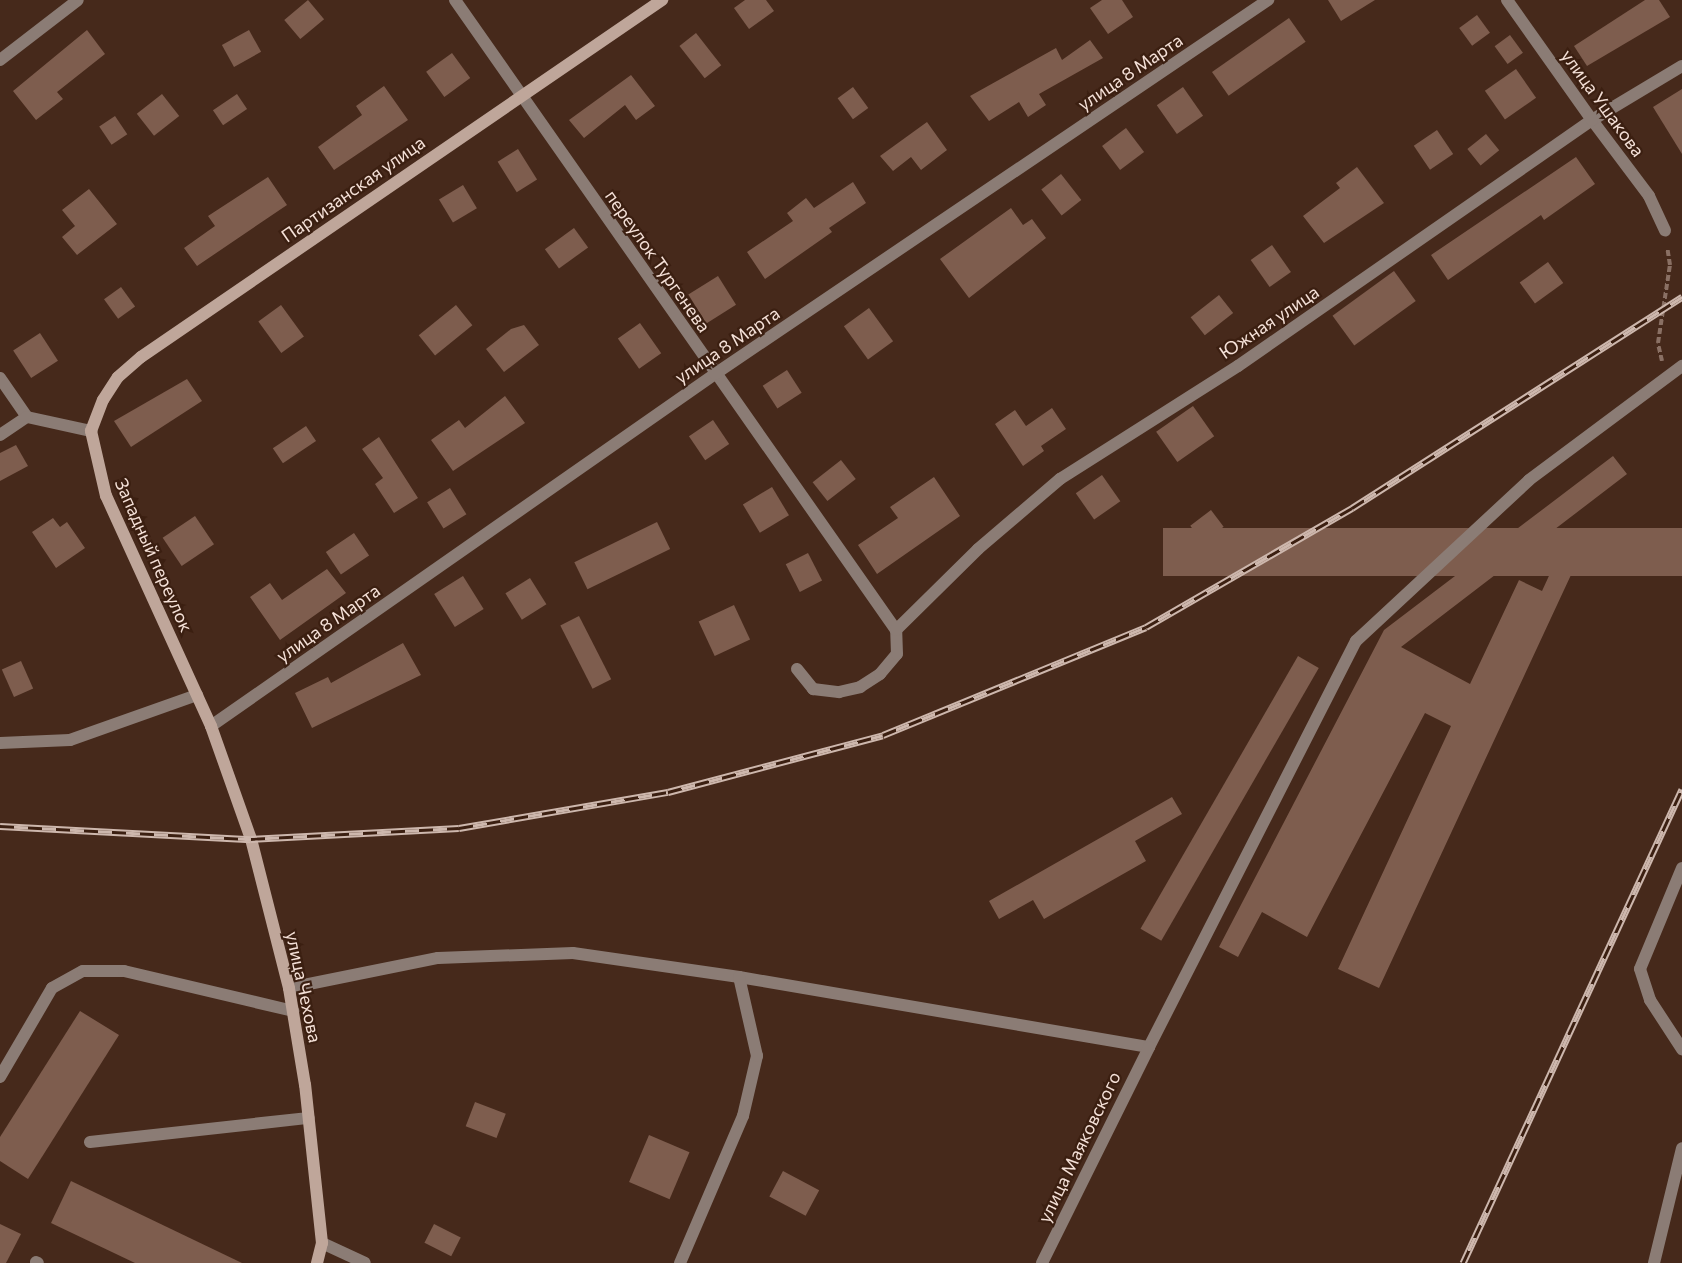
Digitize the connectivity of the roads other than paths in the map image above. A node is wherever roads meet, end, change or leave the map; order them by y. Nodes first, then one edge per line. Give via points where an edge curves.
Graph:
1 (78, 0) edge
2 (455, 0) edge
3 (662, 0) edge
4 (1268, 0) edge
5 (1507, 0) edge
6 (0, 60) edge
7 (1682, 66) edge
8 (521, 94) junction
9 (1592, 120) junction
10 (1665, 231) road end
11 (1682, 366) edge
12 (715, 374) junction
13 (0, 378) edge
14 (27, 417) junction
15 (91, 431) junction
16 (0, 435) edge
17 (896, 630) junction
18 (797, 669) dead end
19 (196, 694) junction
20 (211, 726) junction
21 (0, 743) edge
22 (1682, 868) edge
23 (739, 977) junction
24 (289, 988) junction
25 (293, 1011) junction
26 (1149, 1047) junction
27 (1682, 1048) edge
28 (0, 1077) edge
29 (309, 1118) junction
30 (90, 1142) dead end
31 (1682, 1148) edge
32 (322, 1244) junction
33 (317, 1263) edge
34 (365, 1263) edge
35 (680, 1263) edge
36 (1042, 1263) edge
37 (1654, 1263) edge

1 - 6 street
2 - 8 street, переулок Тургенева
3 - 8 street, Партизанская улица
4 - 12 street, улица 8 Марта
5 - 9 street, улица Ушакова
7 - 9 street, Южная улица
8 - 12 street, переулок Тургенева
8 - 15 street, Партизанская улица via 141,357 118,376
9 - 10 street, улица Ушакова via 1649,196
9 - 17 street, Южная улица via 1238,366 1060,479 978,549
11 - 26 street, улица Маяковского via 1529,480 1356,641
12 - 17 street, переулок Тургенева
12 - 20 street, улица 8 Марта
13 - 14 street
14 - 15 street
14 - 16 street
15 - 19 street, Западный переулок via 106,496
17 - 18 street via 897,654 880,674 860,687 839,692 813,689
19 - 20 street, Западный переулок
19 - 21 street via 70,740
20 - 24 street, улица Чехова via 251,839
22 - 27 street via 1640,969 1650,1000
23 - 24 street via 573,953 438,958
23 - 26 street
23 - 35 street via 757,1056 743,1116
24 - 25 street, улица Чехова
25 - 28 street via 124,971 83,971 52,988
25 - 29 street, улица Чехова
26 - 36 street, улица Маяковского
29 - 30 street
29 - 32 street, улица Чехова
31 - 37 street
32 - 33 street, улица Чехова
32 - 34 street

